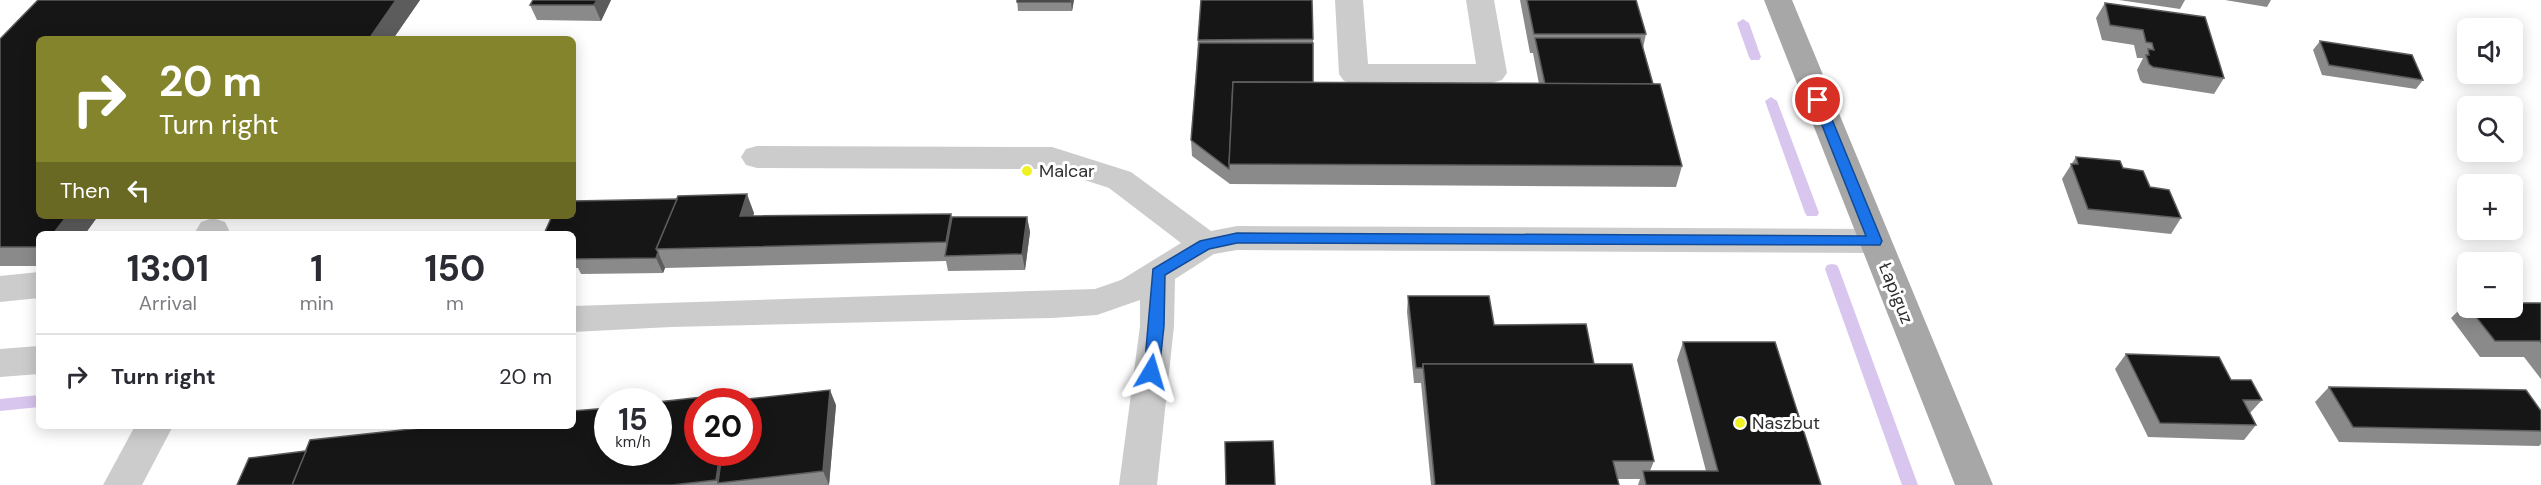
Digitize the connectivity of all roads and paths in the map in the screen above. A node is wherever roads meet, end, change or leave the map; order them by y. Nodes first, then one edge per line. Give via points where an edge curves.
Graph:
1 (1349, 0) edge
2 (1480, 0) edge
3 (1778, 0) edge
4 (757, 157) dead end
5 (1875, 241) junction
6 (1205, 244) junction
7 (1158, 273) junction
8 (36, 285) edge
9 (0, 289) edge
10 (576, 319) edge
11 (36, 360) edge
12 (0, 363) edge
13 (152, 429) edge
14 (122, 485) edge
15 (1137, 485) edge
16 (1974, 485) edge

1 - 2 street via 1354,74 1492,73
3 - 5 main road, Łapiguz
4 - 6 street via 1052,158 1120,180
5 - 6 street via 1237,238
5 - 16 main road, Łapiguz
6 - 7 street
7 - 10 street via 1133,289 1097,302
7 - 15 street via 1157,326
8 - 9 street
11 - 12 street
13 - 14 street

